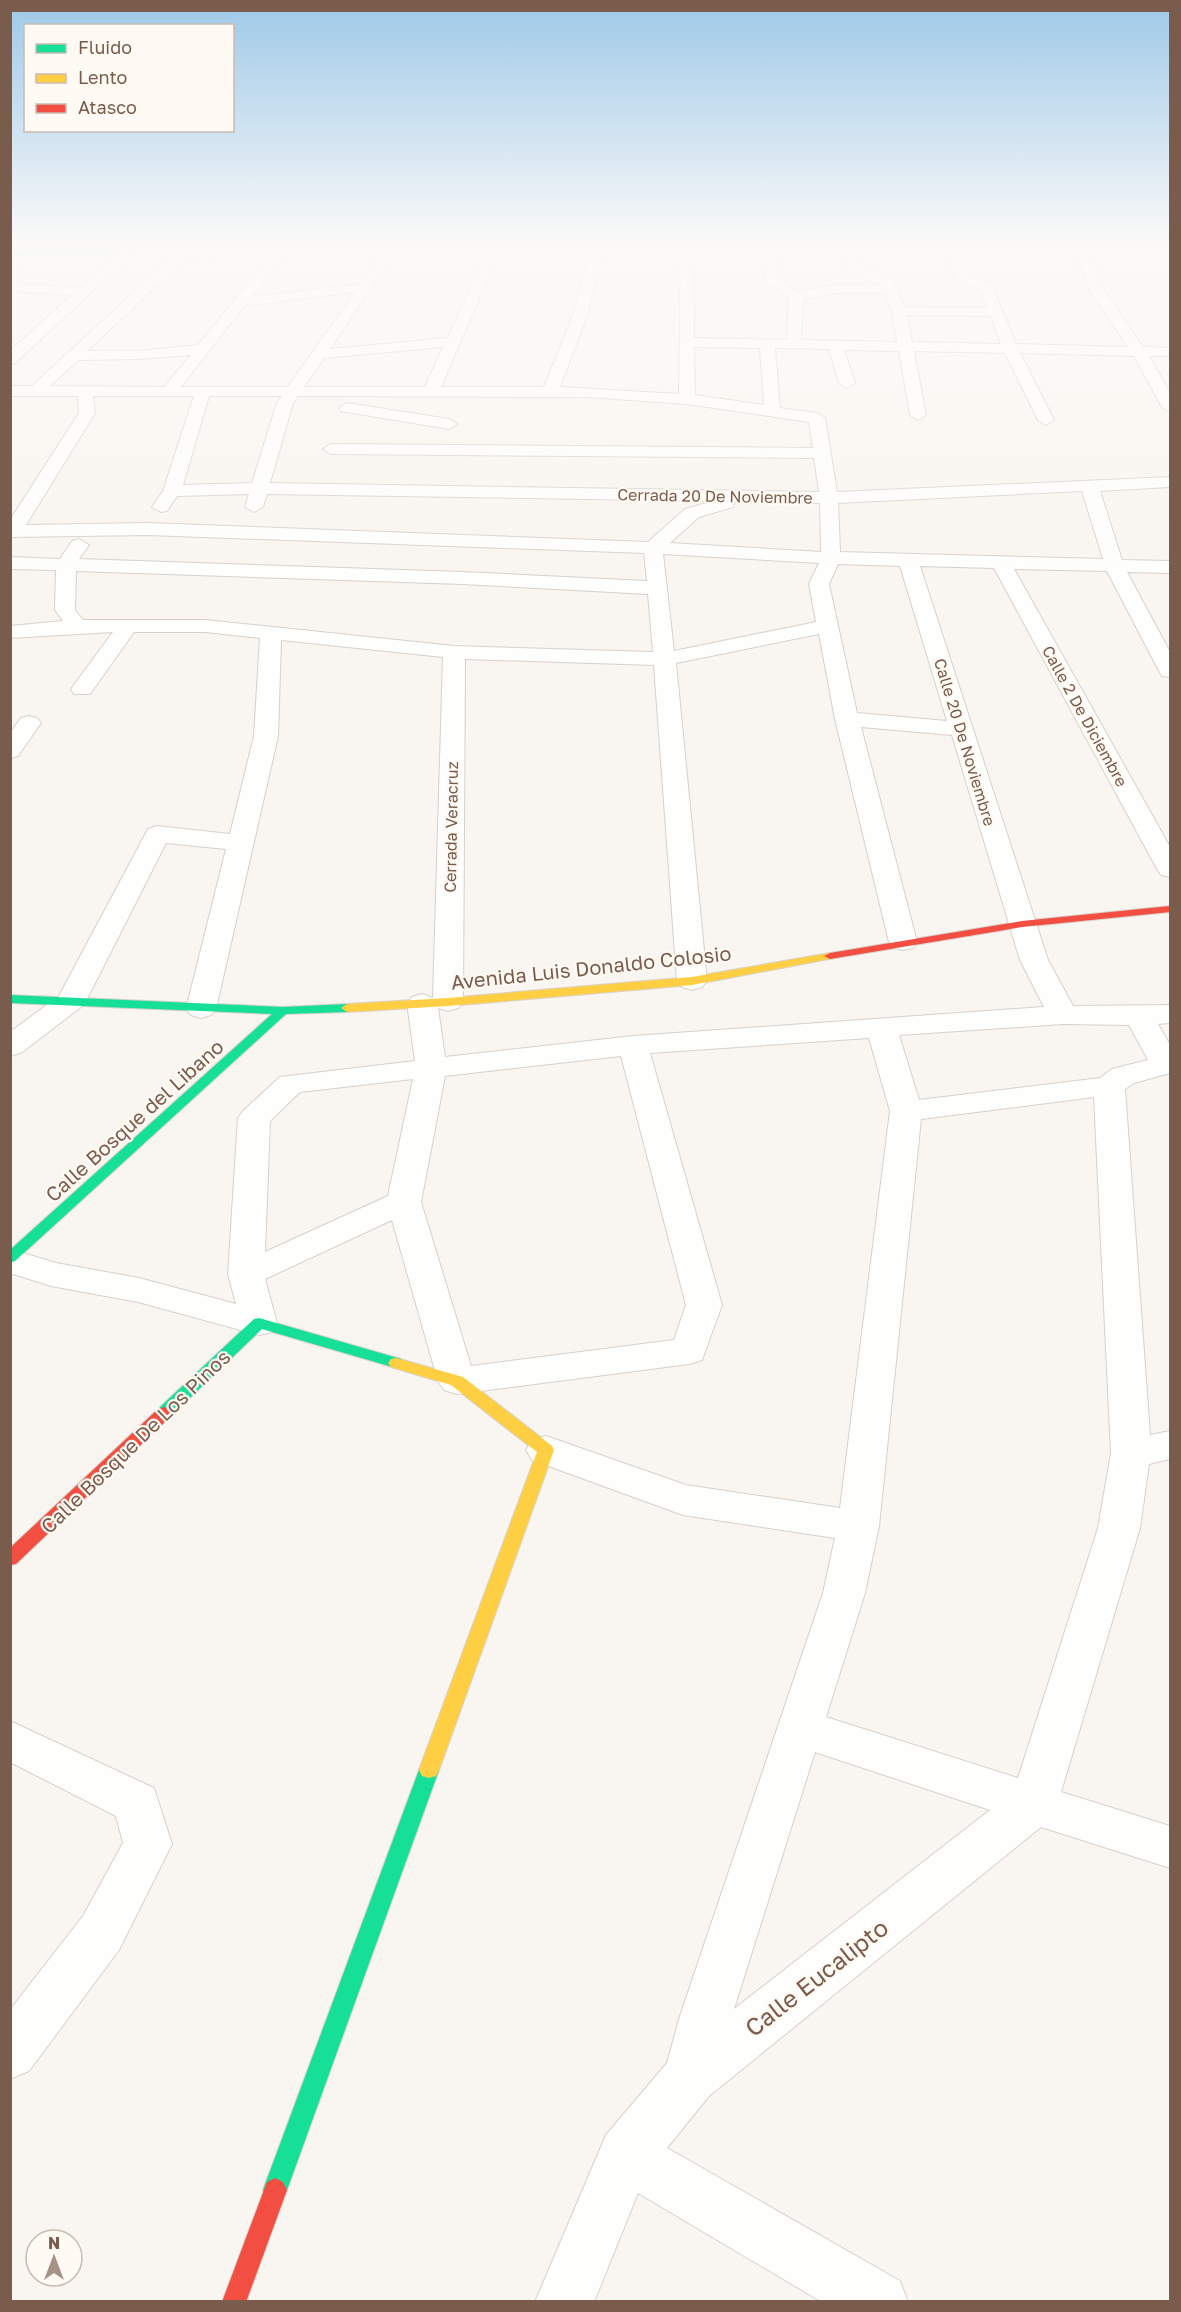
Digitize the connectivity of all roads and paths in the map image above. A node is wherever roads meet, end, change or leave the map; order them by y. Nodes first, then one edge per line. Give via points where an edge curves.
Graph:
1 (139, 355) edge
2 (198, 355) edge
3 (319, 355) edge
4 (447, 355) edge
5 (565, 355) edge
6 (686, 355) edge
7 (769, 355) edge
8 (838, 355) edge
9 (907, 355) edge
10 (1000, 355) edge
11 (1049, 355) edge
12 (1139, 355) edge
13 (72, 356) joint
14 (1015, 356) junction
15 (1147, 364) junction
16 (847, 383) dead end
17 (36, 391) junction
18 (85, 391) junction
19 (169, 391) junction
20 (10, 392) edge
21 (431, 392) junction
22 (483, 392) junction
23 (550, 392) junction
24 (201, 399) junction
25 (687, 399) junction
26 (283, 405) junction
27 (222, 408) dead end
28 (1170, 408) edge
29 (772, 410) junction
30 (918, 415) dead end
31 (458, 416) junction
32 (1046, 420) dead end
33 (331, 449) dead end
34 (408, 449) junction
35 (443, 449) junction
36 (563, 450) junction
37 (824, 453) junction
38 (1170, 482) edge
39 (1089, 484) junction
40 (259, 488) junction
41 (390, 490) junction
42 (171, 491) junction
43 (618, 494) junction
44 (747, 496) junction
45 (829, 498) junction
46 (148, 529) junction
47 (89, 530) junction
48 (12, 531) edge
49 (246, 533) junction
50 (473, 542) junction
51 (653, 548) junction
52 (831, 558) junction
53 (908, 559) junction
54 (1001, 562) junction
55 (66, 564) junction
56 (1114, 566) junction
57 (13, 567) edge
58 (1170, 567) edge
59 (241, 570) junction
60 (462, 578) junction
61 (656, 588) junction
62 (77, 626) junction
63 (128, 626) junction
64 (827, 626) junction
65 (1148, 627) junction
66 (1170, 627) edge
67 (10, 632) edge
68 (271, 634) junction
69 (454, 652) junction
70 (665, 659) junction
71 (1170, 671) edge
72 (81, 689) dead end
73 (847, 719) junction
74 (29, 723) dead end
75 (961, 729) junction
76 (10, 751) edge
77 (241, 843) junction
78 (1170, 869) edge
79 (1170, 909) edge
80 (1022, 924) junction
81 (903, 942) junction
82 (692, 981) junction
83 (10, 999) edge
84 (71, 1001) junction
85 (435, 1002) junction
86 (201, 1009) junction
87 (283, 1011) junction
88 (1063, 1015) junction
89 (1155, 1015) edge
90 (882, 1029) junction
91 (633, 1045) junction
92 (10, 1047) edge
93 (1168, 1066) edge
94 (432, 1068) junction
95 (1109, 1086) junction
96 (906, 1111) junction
97 (404, 1202) junction
98 (10, 1259) edge
99 (246, 1274) junction
100 (259, 1323) junction
101 (457, 1382) junction
102 (1170, 1445) edge
103 (546, 1449) junction
104 (1131, 1453) junction
105 (858, 1526) junction
106 (10, 1559) edge
107 (801, 1728) junction
108 (10, 1740) edge
109 (1035, 1804) junction
110 (1170, 1847) edge
111 (10, 2053) edge
112 (690, 2077) junction
113 (626, 2155) junction
114 (234, 2301) edge
115 (564, 2301) edge
116 (879, 2301) edge

1 - 13 street
2 - 19 street
3 - 26 street
4 - 21 street
5 - 23 street
6 - 25 street
7 - 29 street
8 - 16 street
9 - 30 street
10 - 14 street
11 - 14 street
12 - 15 street
13 - 17 street
14 - 15 street
14 - 32 street
15 - 28 street
17 - 18 street
17 - 20 street
18 - 19 street
18 - 48 street via 87,413
19 - 24 street
21 - 22 street
21 - 26 street
22 - 23 street
22 - 31 street
23 - 25 street
24 - 26 street
24 - 27 street
24 - 42 street
25 - 29 street
26 - 31 street
26 - 40 street
29 - 37 street via 817,418
31 - 35 street
33 - 34 street
34 - 35 street
34 - 41 street
35 - 36 street
36 - 37 street
36 - 43 street
37 - 45 street
38 - 39 street, Cerrada 20 De Noviembre
39 - 45 street, Cerrada 20 De Noviembre
39 - 56 street
40 - 41 street, Cerrada 20 De Noviembre
40 - 42 street, Cerrada 20 De Noviembre
40 - 49 street
41 - 43 street, Cerrada 20 De Noviembre
42 - 46 street
43 - 44 street, Cerrada 20 De Noviembre
44 - 45 street, Cerrada 20 De Noviembre
44 - 51 street via 692,513
45 - 52 street
46 - 47 street
46 - 49 street
47 - 48 street
47 - 55 street
49 - 50 street
49 - 59 street
50 - 51 street
50 - 60 street
51 - 52 street
51 - 61 street
52 - 53 street
52 - 64 street via 819,584
53 - 54 street
53 - 75 street, Calle 20 De Noviembre
54 - 56 street
54 - 78 street, Calle 2 De Diciembre
55 - 57 street
55 - 59 street
55 - 62 street via 65,610
56 - 58 street
56 - 65 street
59 - 60 street
60 - 61 street
61 - 70 street
62 - 63 street
62 - 67 street
63 - 68 street via 205,626
63 - 72 street
64 - 70 street
64 - 73 street
65 - 66 street
65 - 71 street
68 - 69 street
68 - 77 street via 266,736
69 - 70 street
69 - 85 street, Cerrada Veracruz
70 - 82 street
73 - 75 street
73 - 81 street
74 - 76 street
75 - 80 street, Calle 20 De Noviembre
77 - 84 street via 157,834
77 - 86 street
79 - 80 main road, Avenida Luis Donaldo Colosio
80 - 81 main road, Avenida Luis Donaldo Colosio
80 - 88 street, Calle 20 De Noviembre via 1034,960
81 - 82 main road, Avenida Luis Donaldo Colosio
82 - 85 main road, Avenida Luis Donaldo Colosio
83 - 84 main road, Avenida Luis Donaldo Colosio
84 - 86 main road, Avenida Luis Donaldo Colosio
84 - 92 street
85 - 87 main road, Avenida Luis Donaldo Colosio
85 - 94 street, Cerrada Veracruz
86 - 87 main road, Avenida Luis Donaldo Colosio
87 - 98 main road, Calle Bosque del Libano
88 - 89 street
88 - 90 street
89 - 93 street
90 - 91 street
90 - 96 street
91 - 94 street
91 - 101 street via 704,1305 689,1351
93 - 95 street via 1123,1076
94 - 97 street
94 - 99 street via 291,1084 254,1118
95 - 96 street
95 - 104 street
96 - 105 street
97 - 99 street
97 - 101 street
98 - 100 street via 51,1274 139,1290
99 - 100 street
100 - 101 main road
100 - 106 main road, Calle Bosque De Los Pinos
101 - 103 main road
102 - 104 street
103 - 105 street via 683,1500
103 - 114 main road
104 - 109 street via 1119,1528
105 - 107 street via 844,1593
107 - 109 street
107 - 112 street via 706,2016
108 - 111 street via 137,1803 148,1844 101,1933
109 - 110 street
109 - 112 street, Calle Eucalipto
112 - 113 street, Calle Eucalipto
113 - 115 street, Calle Eucalipto
113 - 116 street

